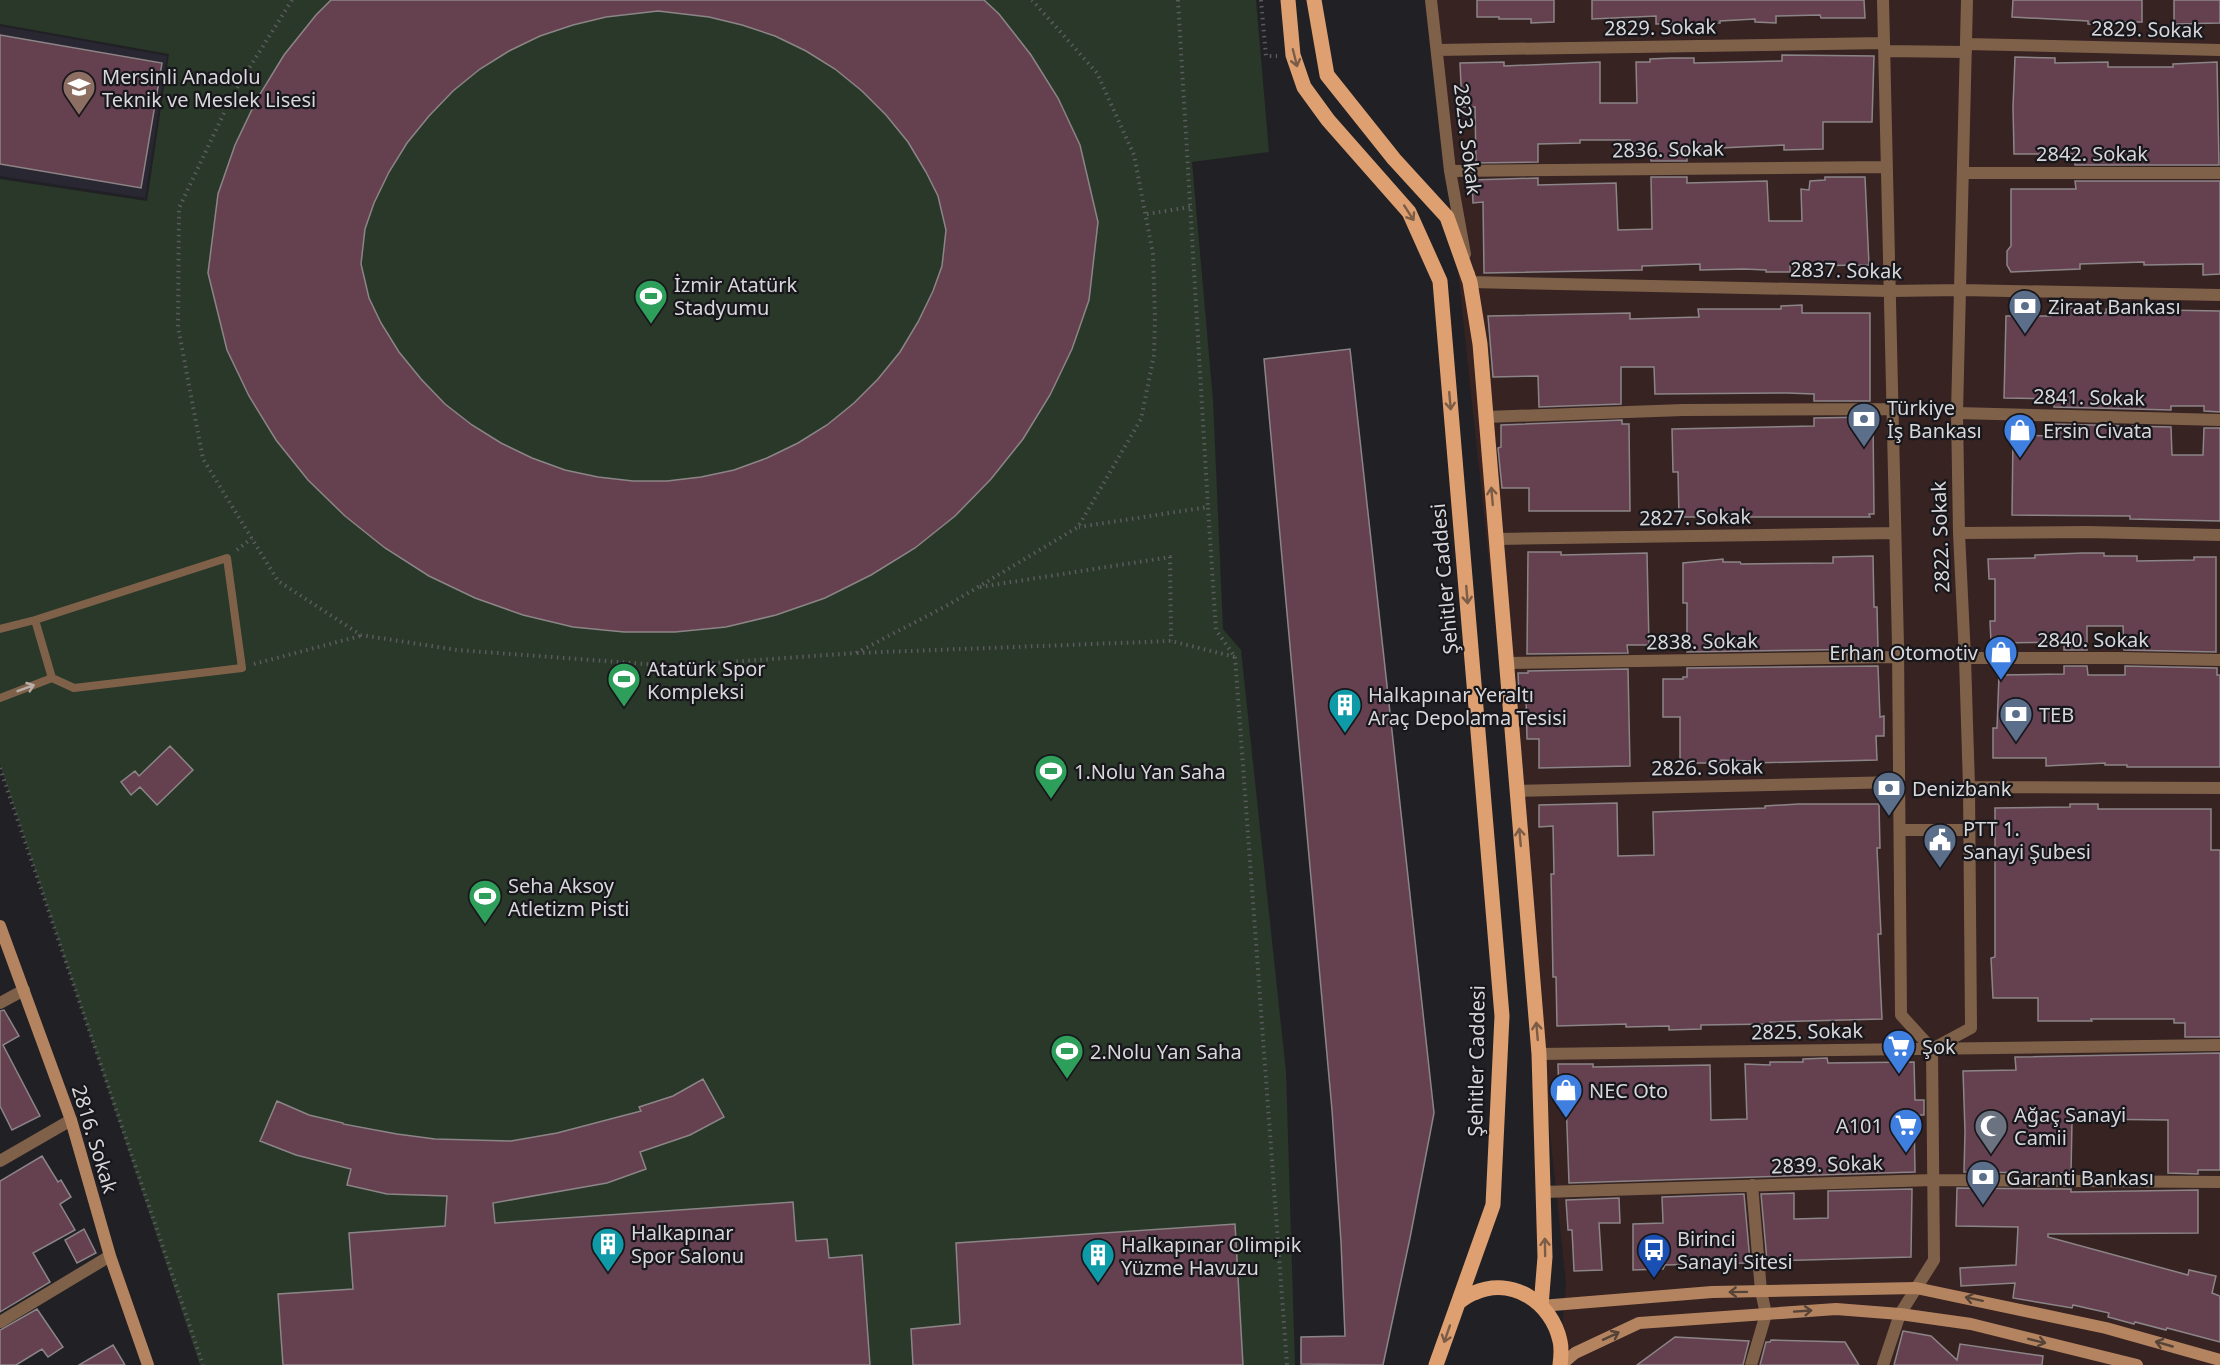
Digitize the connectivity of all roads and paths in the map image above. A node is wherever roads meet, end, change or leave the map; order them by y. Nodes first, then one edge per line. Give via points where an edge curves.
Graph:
1 (292, 0) edge
2 (1032, 0) edge
3 (1178, 0) edge
4 (1261, 0) edge
5 (1288, 0) edge
6 (1314, 0) edge
7 (1431, 0) edge
8 (1883, 0) edge
9 (1967, 0) edge
10 (1885, 47) junction
11 (1966, 48) junction
12 (1437, 50) junction
13 (2220, 50) edge
14 (1293, 55) junction
15 (1887, 167) junction
16 (1450, 171) junction
17 (1964, 172) junction
18 (2220, 173) edge
19 (1191, 206) junction
20 (1147, 214) junction
21 (1470, 282) junction
22 (1960, 290) junction
23 (1889, 291) junction
24 (2220, 295) edge
25 (1892, 409) junction
26 (1957, 413) junction
27 (1486, 417) junction
28 (2220, 420) edge
29 (1208, 507) junction
30 (1078, 527) junction
31 (1895, 533) junction
32 (1959, 533) junction
33 (2220, 535) edge
34 (1496, 539) junction
35 (976, 588) junction
36 (35, 620) junction
37 (0, 629) edge
38 (361, 635) junction
39 (1171, 640) junction
40 (856, 653) junction
41 (1235, 657) junction
42 (1899, 657) junction
43 (1965, 658) junction
44 (2220, 660) edge
45 (1506, 663) junction
46 (242, 668) junction
47 (52, 678) junction
48 (0, 698) edge
49 (0, 768) edge
50 (1899, 782) junction
51 (1969, 787) junction
52 (2220, 788) edge
53 (1516, 791) junction
54 (1900, 830) junction
55 (1969, 830) junction
56 (0, 926) edge
57 (24, 990) junction
58 (0, 1004) edge
59 (2220, 1045) edge
60 (1932, 1049) junction
61 (1539, 1054) junction
62 (71, 1120) junction
63 (0, 1161) edge
64 (1933, 1180) junction
65 (2220, 1182) edge
66 (1752, 1185) junction
67 (1543, 1192) junction
68 (110, 1256) junction
69 (1916, 1288) junction
70 (1761, 1291) junction
71 (1458, 1303) junction
72 (1541, 1306) junction
73 (1766, 1314) junction
74 (1900, 1314) junction
75 (0, 1322) edge
76 (2220, 1360) edge
77 (2098, 1361) edge
78 (148, 1365) edge
79 (203, 1365) edge
80 (1287, 1365) edge
81 (1436, 1365) edge
82 (1561, 1365) edge
83 (1750, 1365) edge
84 (1882, 1365) edge
85 (2137, 1365) edge

1 - 38 path via 233,94 179,208 177,327 203,459 278,581
2 - 20 path via 1096,73 1134,155
3 - 19 path
4 - 14 path via 1266,56
5 - 14 main road, Şehitler Caddesi
6 - 21 main road via 1327,75 1394,159 1447,217
7 - 12 street, 2823. Sokak
8 - 10 street
9 - 11 street, 2822. Sokak
10 - 11 street, 2829. Sokak
10 - 12 street, 2829. Sokak
10 - 15 street
11 - 13 street, 2829. Sokak
11 - 17 street, 2822. Sokak
12 - 16 street, 2823. Sokak
14 -> 71 main road, Şehitler Caddesi via 1304,87 1328,120 1410,212 1440,281 1502,1016 1493,1205
15 - 16 street, 2836. Sokak
15 - 23 street
16 - 21 street, 2823. Sokak
17 - 18 street, 2842. Sokak
17 - 22 street, 2822. Sokak
19 - 20 path
19 - 29 path
20 - 30 path via 1153,254 1154,356 1141,419
21 - 23 street, 2837. Sokak
21 - 27 main road
22 - 23 street, 2837. Sokak
22 - 24 street, 2837. Sokak
22 - 26 street, 2822. Sokak
23 - 25 street
25 - 27 street via 1683,410
25 - 31 street
26 - 28 street, 2841. Sokak
26 - 32 street, 2822. Sokak
34 -> 27 main road
29 - 30 path
29 - 41 path via 1216,630
30 - 35 path
31 - 34 street, 2827. Sokak
31 - 42 street
32 - 33 street
32 - 43 street, 2822. Sokak
34 - 45 main road
35 - 39 path via 1170,557
35 - 40 path
36 - 37 lane
36 - 46 lane via 227,558
36 - 47 lane
38 - 40 path via 457,650 672,666
38 - 46 path
39 - 40 path
39 - 41 path
41 - 80 path
42 - 45 street, 2838. Sokak
42 - 50 street
43 - 44 street, 2840. Sokak
43 - 51 street, 2822. Sokak
45 - 53 main road
46 - 47 lane via 75,688
48 -> 47 lane
49 - 79 path
50 - 53 street, 2826. Sokak
50 - 54 street
51 - 52 street
51 - 55 street, 2822. Sokak
61 -> 53 main road
54 - 55 street
54 - 60 street via 1901,1015
55 - 60 street, 2822. Sokak via 1971,1028
56 - 57 main road, 2816. Sokak
57 - 58 street
57 - 62 main road, 2816. Sokak
59 - 60 street, 2825. Sokak
60 - 61 street, 2825. Sokak
60 - 64 street
61 - 67 main road
62 - 63 street
62 - 68 main road, 2816. Sokak
64 - 65 street, 2839. Sokak
64 - 66 street, 2839. Sokak
64 - 69 street via 1934,1260
66 - 67 street, 2839. Sokak
66 - 70 street
72 -> 67 main road via 1545,1257
68 - 75 street
68 - 78 main road, 2816. Sokak
69 - 70 main road
69 - 74 street
76 -> 69 main road via 2106,1328
70 -> 72 main road
70 - 73 street
71 - 72 main road via 1473,1293 1510,1288 1527,1294
71 -> 81 main road, Şehitler Caddesi
72 - 82 main road via 1555,1323
73 -> 74 main road via 1836,1309
82 -> 73 main road via 1575,1353 1639,1323
73 - 83 street
74 -> 77 main road via 1971,1324
74 - 84 street
77 - 85 main road

